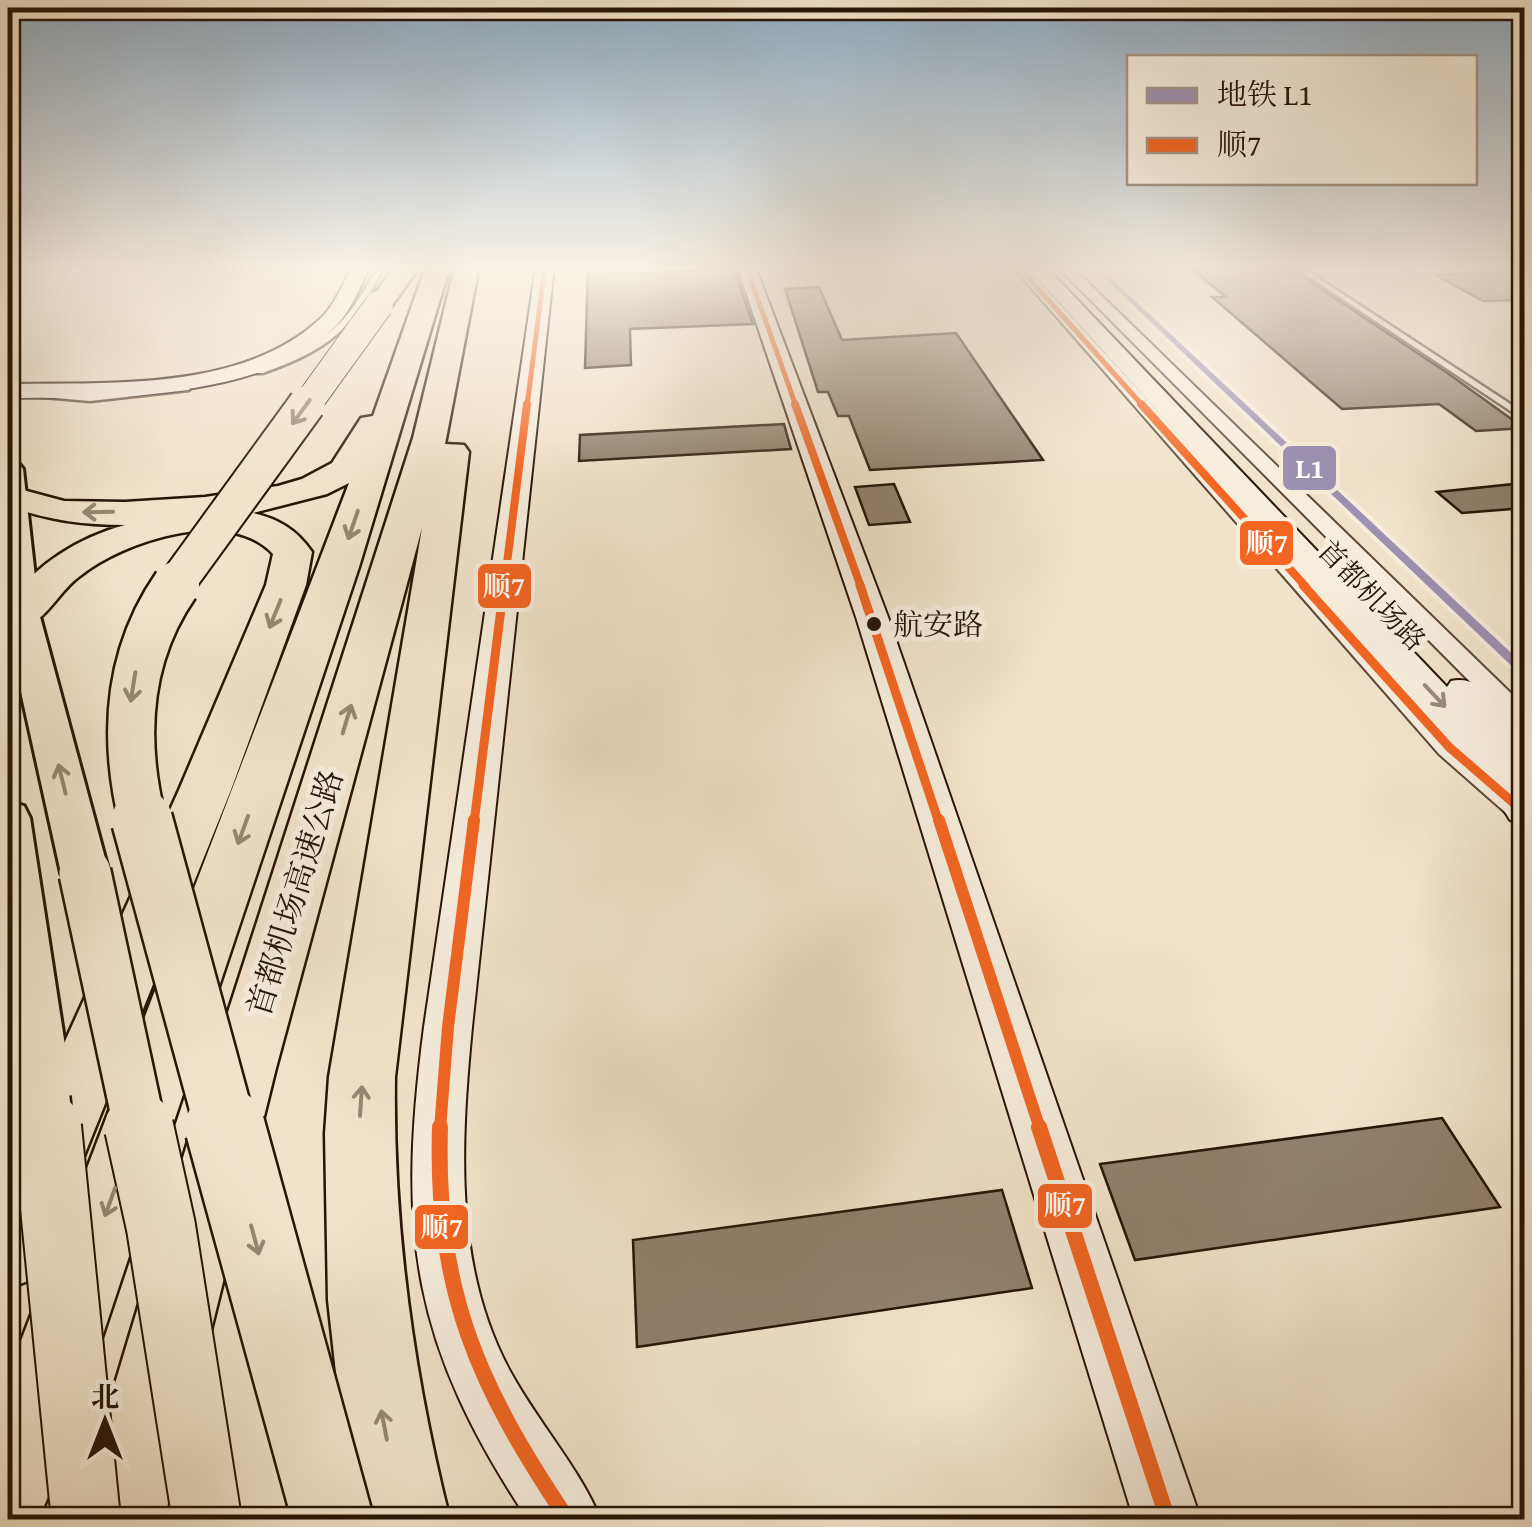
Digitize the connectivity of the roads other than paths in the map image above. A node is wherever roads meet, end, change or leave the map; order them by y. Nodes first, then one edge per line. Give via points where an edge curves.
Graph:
1 (308, 337) edge
2 (341, 337) edge
3 (423, 337) edge
4 (446, 337) edge
5 (466, 337) edge
6 (536, 337) edge
7 (772, 337) edge
8 (1082, 337) edge
9 (1101, 337) edge
10 (1121, 337) edge
11 (1136, 337) edge
12 (1404, 337) edge
13 (8, 391) edge
14 (394, 398) junction
15 (1524, 416) edge
16 (10, 482) edge
17 (21, 612) junction
18 (1524, 721) edge
19 (1524, 752) edge
20 (1524, 811) edge
21 (8, 818) edge
22 (8, 1252) edge
23 (8, 1486) edge
24 (86, 1520) edge
25 (119, 1520) edge
26 (207, 1520) edge
27 (333, 1520) edge
28 (406, 1520) edge
29 (568, 1520) edge
30 (1168, 1520) edge

1 - 13 street via 251,364 158,384
2 -> 27 highway, bridge via 166,600 136,668 129,736 152,858
3 - 14 highway, 首都机场高速公路
25 -> 4 highway, 首都机场高速公路 via 242,1068 430,438
28 -> 5 highway via 365,1309 356,1172 362,1078
6 - 29 street via 456,974 438,1188 446,1272 470,1352
7 - 30 street via 872,617
8 - 20 street, 首都机场路 via 1449,747
9 -> 20 street, 首都机场路 via 1484,748
10 - 19 street, 首都机场路
11 - 18 street, 首都机场路
12 - 15 lane
14 -> 16 highway via 340,474 290,495 96,512 56,510
14 -> 23 highway, 首都机场高速公路
16 - 17 main road
17 -> 22 highway via 69,564 149,528 241,522 271,530 293,552 205,790
26 -> 17 main road, bridge via 162,1227
21 - 24 main road, bridge

